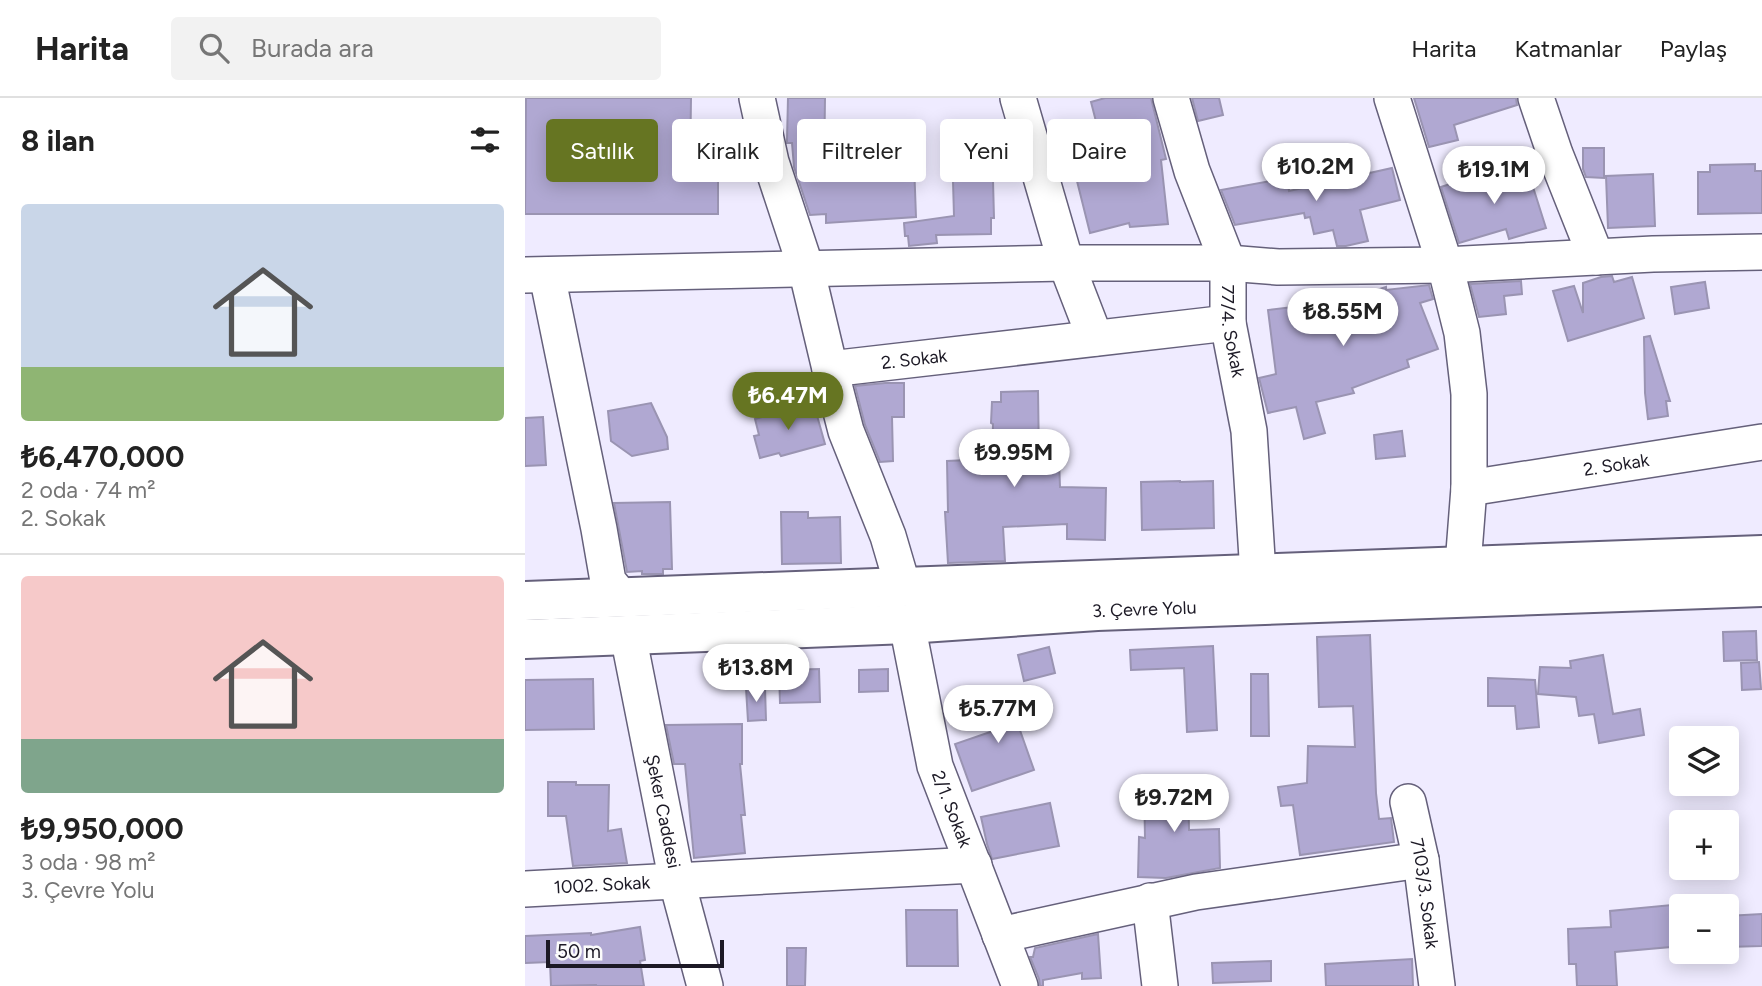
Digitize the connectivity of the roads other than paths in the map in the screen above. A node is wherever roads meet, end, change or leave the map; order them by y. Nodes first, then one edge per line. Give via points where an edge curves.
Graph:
1 (758, 98) edge
2 (1018, 98) edge
3 (1171, 98) edge
4 (1392, 98) edge
5 (1536, 98) edge
6 (1762, 252) edge
7 (1596, 257) junction
8 (1066, 263) junction
9 (1228, 263) junction
10 (1445, 265) junction
11 (806, 268) junction
12 (536, 275) edge
13 (1228, 323) junction
14 (1094, 338) junction
15 (830, 369) junction
16 (1762, 442) edge
17 (1469, 488) junction
18 (1762, 555) edge
19 (1463, 565) junction
20 (1258, 574) junction
21 (903, 587) junction
22 (1762, 587) edge
23 (621, 597) junction
24 (525, 601) edge
25 (907, 624) junction
26 (628, 635) junction
27 (525, 639) edge
28 (1408, 802) dead end
29 (1422, 860) junction
30 (974, 865) junction
31 (677, 882) junction
32 (525, 889) edge
33 (1150, 901) junction
34 (1000, 934) junction
35 (705, 986) edge
36 (1020, 986) edge
37 (1160, 986) edge
38 (1437, 986) edge

1 - 11 street via 771,162
2 - 8 street
3 - 9 street, 77/4. Sokak via 1192,171
4 - 10 street
5 - 7 street
6 - 7 street
7 - 10 street
8 - 9 street
8 - 11 street
8 - 14 street
9 - 10 street via 1278,267
9 - 13 street, 77/4. Sokak
10 - 17 street via 1462,333 1469,394
11 - 12 street
11 - 15 street
12 - 23 street via 597,516 608,581
13 - 14 street, 2. Sokak
13 - 20 street, 77/4. Sokak via 1249,432
14 - 15 street, 2. Sokak
15 - 21 street via 846,432 888,536
16 - 17 street, 2. Sokak
17 - 19 street
18 - 19 main road, 3. Çevre Yolu
19 - 20 main road, 3. Çevre Yolu
20 - 21 main road, 3. Çevre Yolu
21 - 23 main road, 3. Çevre Yolu
22 - 25 main road, 3. Çevre Yolu via 1097,611
23 - 24 main road, 3. Çevre Yolu
25 - 26 main road, 3. Çevre Yolu
25 - 30 street, 2/1. Sokak via 935,766
26 - 27 main road, 3. Çevre Yolu
26 - 31 street, Şeker Caddesi
28 - 29 street, 7103/3. Sokak
29 - 33 street
29 - 38 street, 7103/3. Sokak
30 - 31 street, 1002. Sokak
30 - 34 street, 2/1. Sokak
31 - 32 street, 1002. Sokak
31 - 35 street, Şeker Caddesi
33 - 34 street
33 - 37 street
34 - 36 street, 2/1. Sokak

